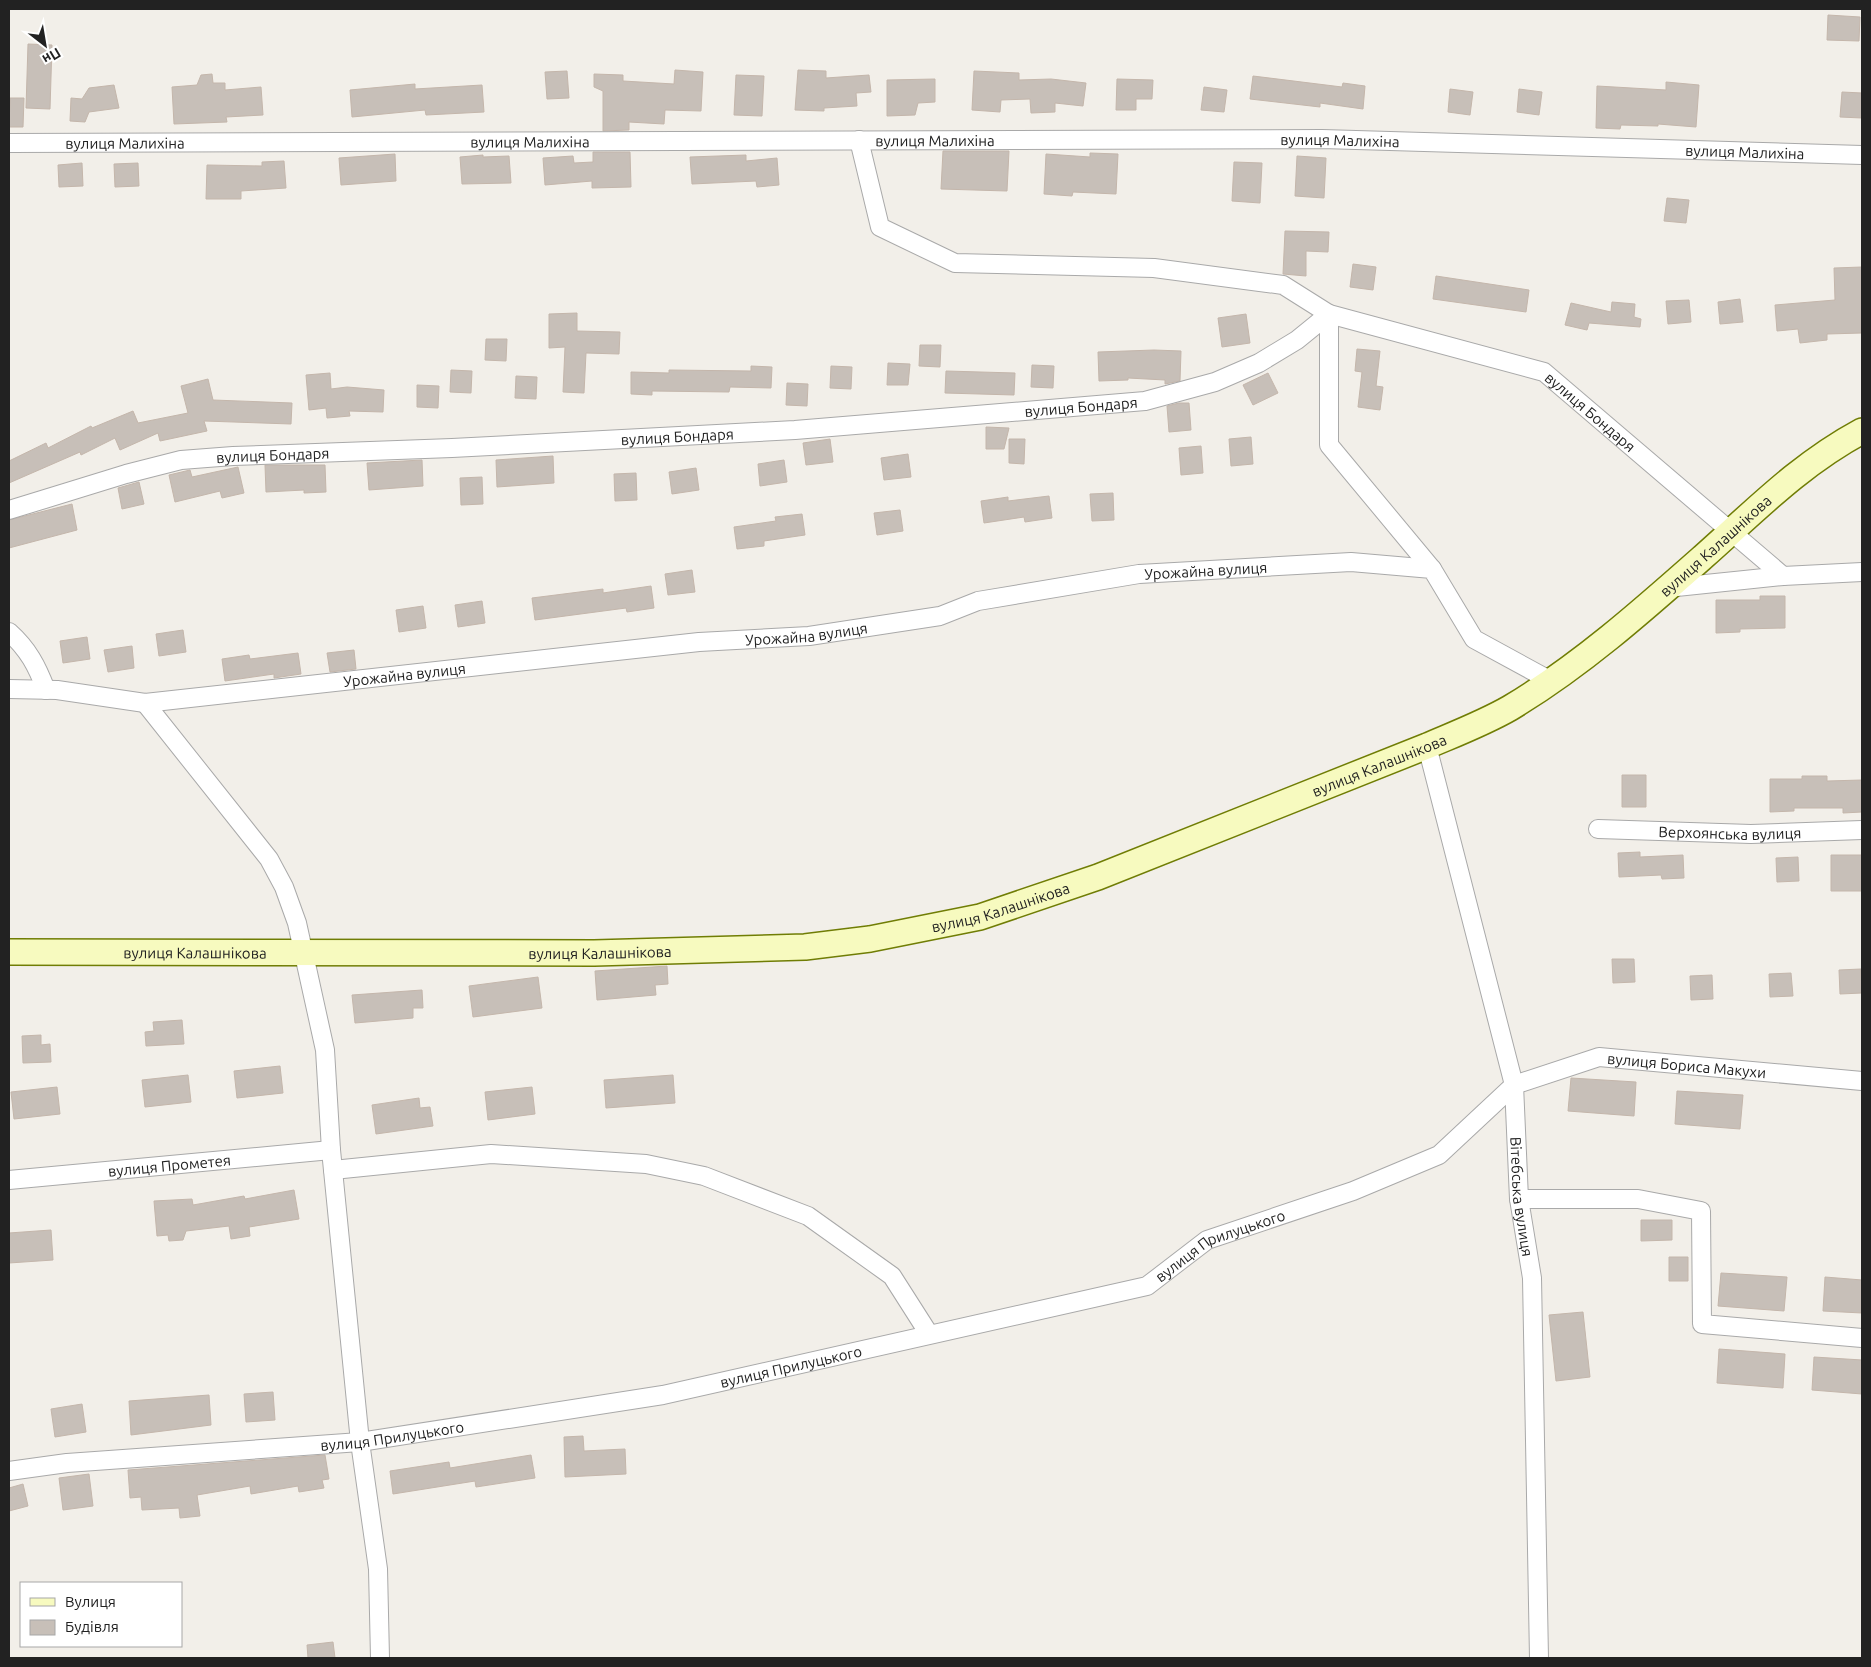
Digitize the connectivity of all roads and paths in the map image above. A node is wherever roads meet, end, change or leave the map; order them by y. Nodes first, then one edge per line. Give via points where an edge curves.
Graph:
1 (859, 140) junction
2 (9, 142) edge
3 (1862, 155) edge
4 (1330, 314) junction
5 (1862, 431) edge
6 (9, 510) edge
7 (1731, 532) junction
8 (1432, 569) junction
9 (1862, 572) edge
10 (1783, 576) junction
11 (1667, 588) junction
12 (9, 632) edge
13 (1551, 681) junction
14 (9, 689) edge
15 (46, 690) junction
16 (145, 703) junction
17 (1428, 746) junction
18 (1598, 829) dead end
19 (1862, 830) edge
20 (9, 952) edge
21 (302, 954) junction
22 (1862, 1081) edge
23 (1514, 1085) junction
24 (331, 1150) junction
25 (333, 1170) junction
26 (9, 1180) edge
27 (1519, 1199) junction
28 (929, 1334) junction
29 (1862, 1338) edge
30 (360, 1442) junction
31 (9, 1472) edge
32 (380, 1658) edge
33 (1539, 1658) edge

1 - 2 street, вулиця Малихіна
1 - 3 street, вулиця Малихіна via 1322,139
1 - 4 street, вулиця Бондаря via 880,227 955,263 1154,268 1283,286
4 - 6 street, вулиця Бондаря via 1259,363 1215,382 1145,401 795,430 181,460
4 - 7 street, вулиця Бондаря via 1544,372
4 - 8 street via 1329,445
5 - 7 street, вулиця Калашнікова via 1796,472
7 - 10 street, вулиця Бондаря
7 - 11 street, вулиця Калашнікова
8 - 13 street via 1474,639
8 - 16 street, Урожайна вулиця via 1351,562 1139,574 978,601 940,616 809,636 699,642
9 - 10 street
10 - 11 street
11 - 13 street, вулиця Калашнікова
12 - 15 street via 37,665
13 - 17 street, вулиця Калашнікова via 1502,712
14 - 15 street, Урожайна вулиця
15 - 16 street, Урожайна вулиця
16 - 21 street via 269,859 284,887 297,923
17 - 21 street, вулиця Калашнікова via 1098,877 980,917 924,930 804,947 594,953
17 - 23 street, Вітебська вулиця
18 - 19 street, Верхоянська вулиця via 1751,834
20 - 21 street, вулиця Калашнікова
21 - 24 street via 325,1050
22 - 23 street, вулиця Бориса Макухи via 1600,1057
23 - 27 street, Вітебська вулиця
23 - 28 street, вулиця Прилуцького via 1439,1155 1353,1191 1207,1240 1147,1286
24 - 25 street
24 - 26 street, вулиця Прометея
25 - 28 street via 491,1154 646,1164 704,1176 808,1216 892,1276
25 - 30 street
27 - 29 street via 1638,1199 1701,1211 1702,1324
27 - 33 street, Вітебська вулиця via 1532,1278
28 - 30 street, вулиця Прилуцького via 663,1395
30 - 31 street, вулиця Прилуцького via 67,1463
30 - 32 street via 378,1569

